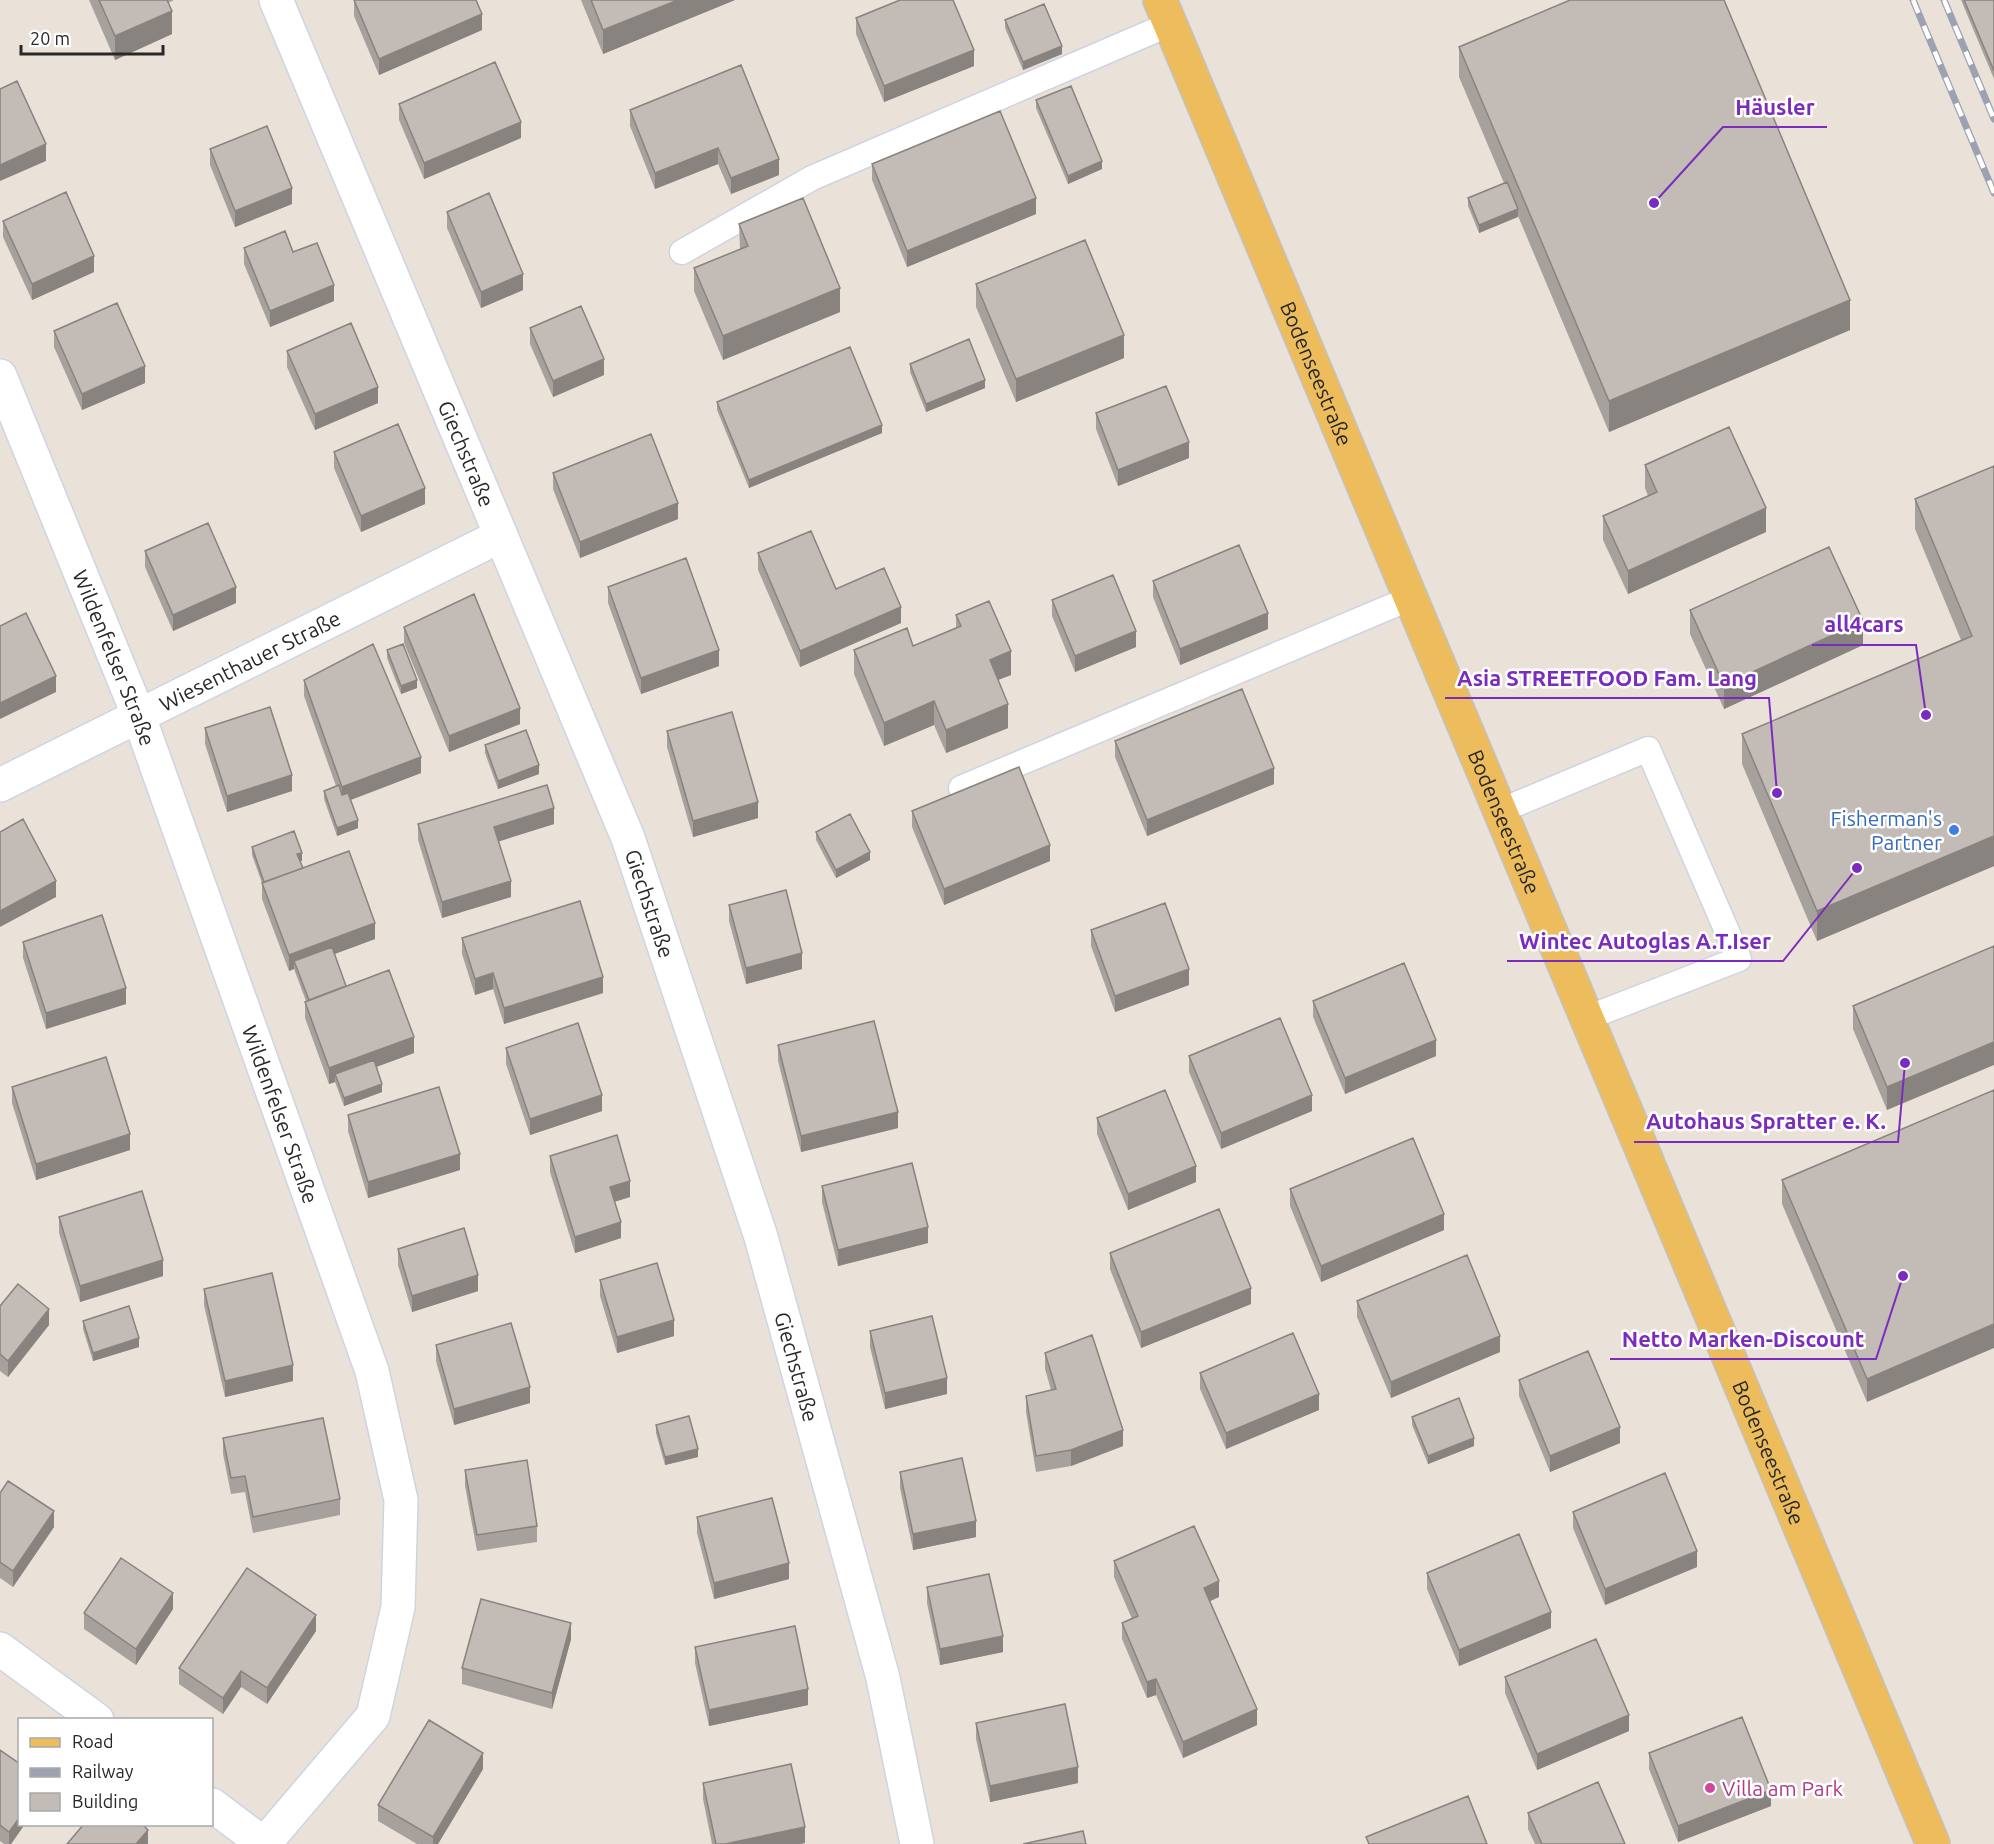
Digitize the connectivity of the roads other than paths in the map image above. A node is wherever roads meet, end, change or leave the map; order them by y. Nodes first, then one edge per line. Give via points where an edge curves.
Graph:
1 (276, 0) edge
2 (1165, 12) edge
3 (681, 252) dead end
4 (0, 376) edge
5 (500, 536) junction
6 (1411, 598) junction
7 (138, 714) junction
8 (0, 785) edge
9 (961, 788) edge
10 (1500, 811) junction
11 (1587, 1018) junction
12 (0, 1649) edge
13 (96, 1718) edge
14 (213, 1806) edge
15 (264, 1844) edge
16 (916, 1844) edge
17 (1933, 1844) edge

1 - 5 street, Giechstraße
2 - 3 lane via 812,178
2 - 6 main road, Bodenseestraße
4 - 7 street, Wildenfelser Straße
5 - 7 street, Wiesenthauer Straße
5 - 16 street, Giechstraße via 628,838 761,1237 883,1678
6 - 9 lane
6 - 10 main road, Bodenseestraße
7 - 8 street, Wiesenthauer Straße
7 - 15 street, Wildenfelser Straße via 372,1371 401,1500 398,1607 373,1716
10 - 11 main road, Bodenseestraße
10 - 11 lane via 1648,749 1739,959
11 - 17 main road, Bodenseestraße
12 - 13 street
14 - 15 street

